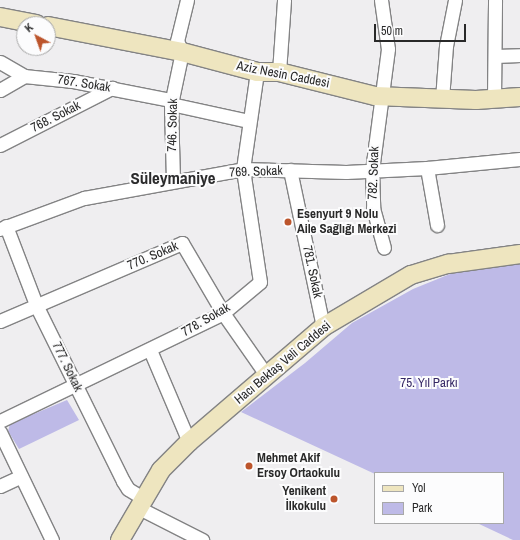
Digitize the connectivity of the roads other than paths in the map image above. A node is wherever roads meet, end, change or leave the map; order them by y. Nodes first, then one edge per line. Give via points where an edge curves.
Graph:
1 (187, 0) edge
2 (284, 0) edge
3 (381, 0) edge
4 (455, 0) edge
5 (495, 0) edge
6 (0, 17) edge
7 (16, 20) edge
8 (56, 28) edge
9 (182, 52) junction
10 (520, 55) edge
11 (495, 56) junction
12 (0, 62) edge
13 (258, 72) junction
14 (280, 72) junction
15 (24, 76) junction
16 (112, 88) junction
17 (0, 90) edge
18 (380, 96) junction
19 (520, 97) edge
20 (442, 99) junction
21 (494, 99) junction
22 (171, 102) junction
23 (249, 121) junction
24 (0, 145) edge
25 (520, 159) edge
26 (427, 168) junction
27 (243, 170) junction
28 (290, 170) junction
29 (372, 171) junction
30 (173, 181) junction
31 (437, 225) dead end
32 (3, 227) edge
33 (384, 248) dead end
34 (520, 254) edge
35 (37, 307) junction
36 (223, 313) junction
37 (0, 321) edge
38 (323, 327) junction
39 (150, 350) junction
40 (267, 376) junction
41 (75, 382) junction
42 (0, 421) edge
43 (0, 432) edge
44 (189, 442) junction
45 (21, 476) junction
46 (0, 486) edge
47 (141, 503) junction
48 (49, 539) edge
49 (120, 540) edge
50 (202, 540) edge

1 - 9 street, 746. Sokak via 177,42
2 - 14 street
3 - 18 street, 782. Sokak via 388,49
4 - 20 street via 446,46
5 - 11 street
6 - 7 street
8 - 9 street, Aziz Nesin Caddesi
9 - 13 street, Aziz Nesin Caddesi
9 - 22 street, 746. Sokak
10 - 11 street
11 - 21 street
12 - 15 street
13 - 14 street, Aziz Nesin Caddesi
13 - 23 street, 778. Sokak
14 - 18 street, Aziz Nesin Caddesi
15 - 16 street, 767. Sokak
15 - 17 street
16 - 22 street, 767. Sokak
16 - 24 street, 768. Sokak
18 - 20 street, Aziz Nesin Caddesi
18 - 29 street, 782. Sokak
19 - 21 street, Aziz Nesin Caddesi
20 - 21 street, Aziz Nesin Caddesi
22 - 23 street, 767. Sokak
22 - 30 street, 746. Sokak
23 - 27 street, 778. Sokak
25 - 26 street, 769. Sokak
26 - 29 street, 769. Sokak
26 - 31 street
27 - 28 street, 769. Sokak
27 - 30 street, 769. Sokak
27 - 36 street, 778. Sokak via 260,282
28 - 29 street, 769. Sokak
28 - 38 street, 781. Sokak
29 - 33 street, 782. Sokak via 373,208
30 - 32 street, 769. Sokak via 84,198
32 - 35 street, 777. Sokak
34 - 38 street, Hacı Bektaş Veli Caddesi via 448,264 411,275
35 - 36 street, 770. Sokak via 182,243
35 - 37 street, 770. Sokak
35 - 41 street, 777. Sokak
36 - 39 street, 778. Sokak
36 - 40 street, 770. Sokak
38 - 40 street, Hacı Bektaş Veli Caddesi
39 - 41 street, 778. Sokak
39 - 44 street
40 - 44 street, Hacı Bektaş Veli Caddesi
41 - 42 street, 778. Sokak
41 - 47 street, 777. Sokak via 123,482
43 - 45 street
44 - 47 street, Hacı Bektaş Veli Caddesi via 161,470
45 - 46 street
45 - 48 street
47 - 49 street, Hacı Bektaş Veli Caddesi
47 - 50 street, 777. Sokak

